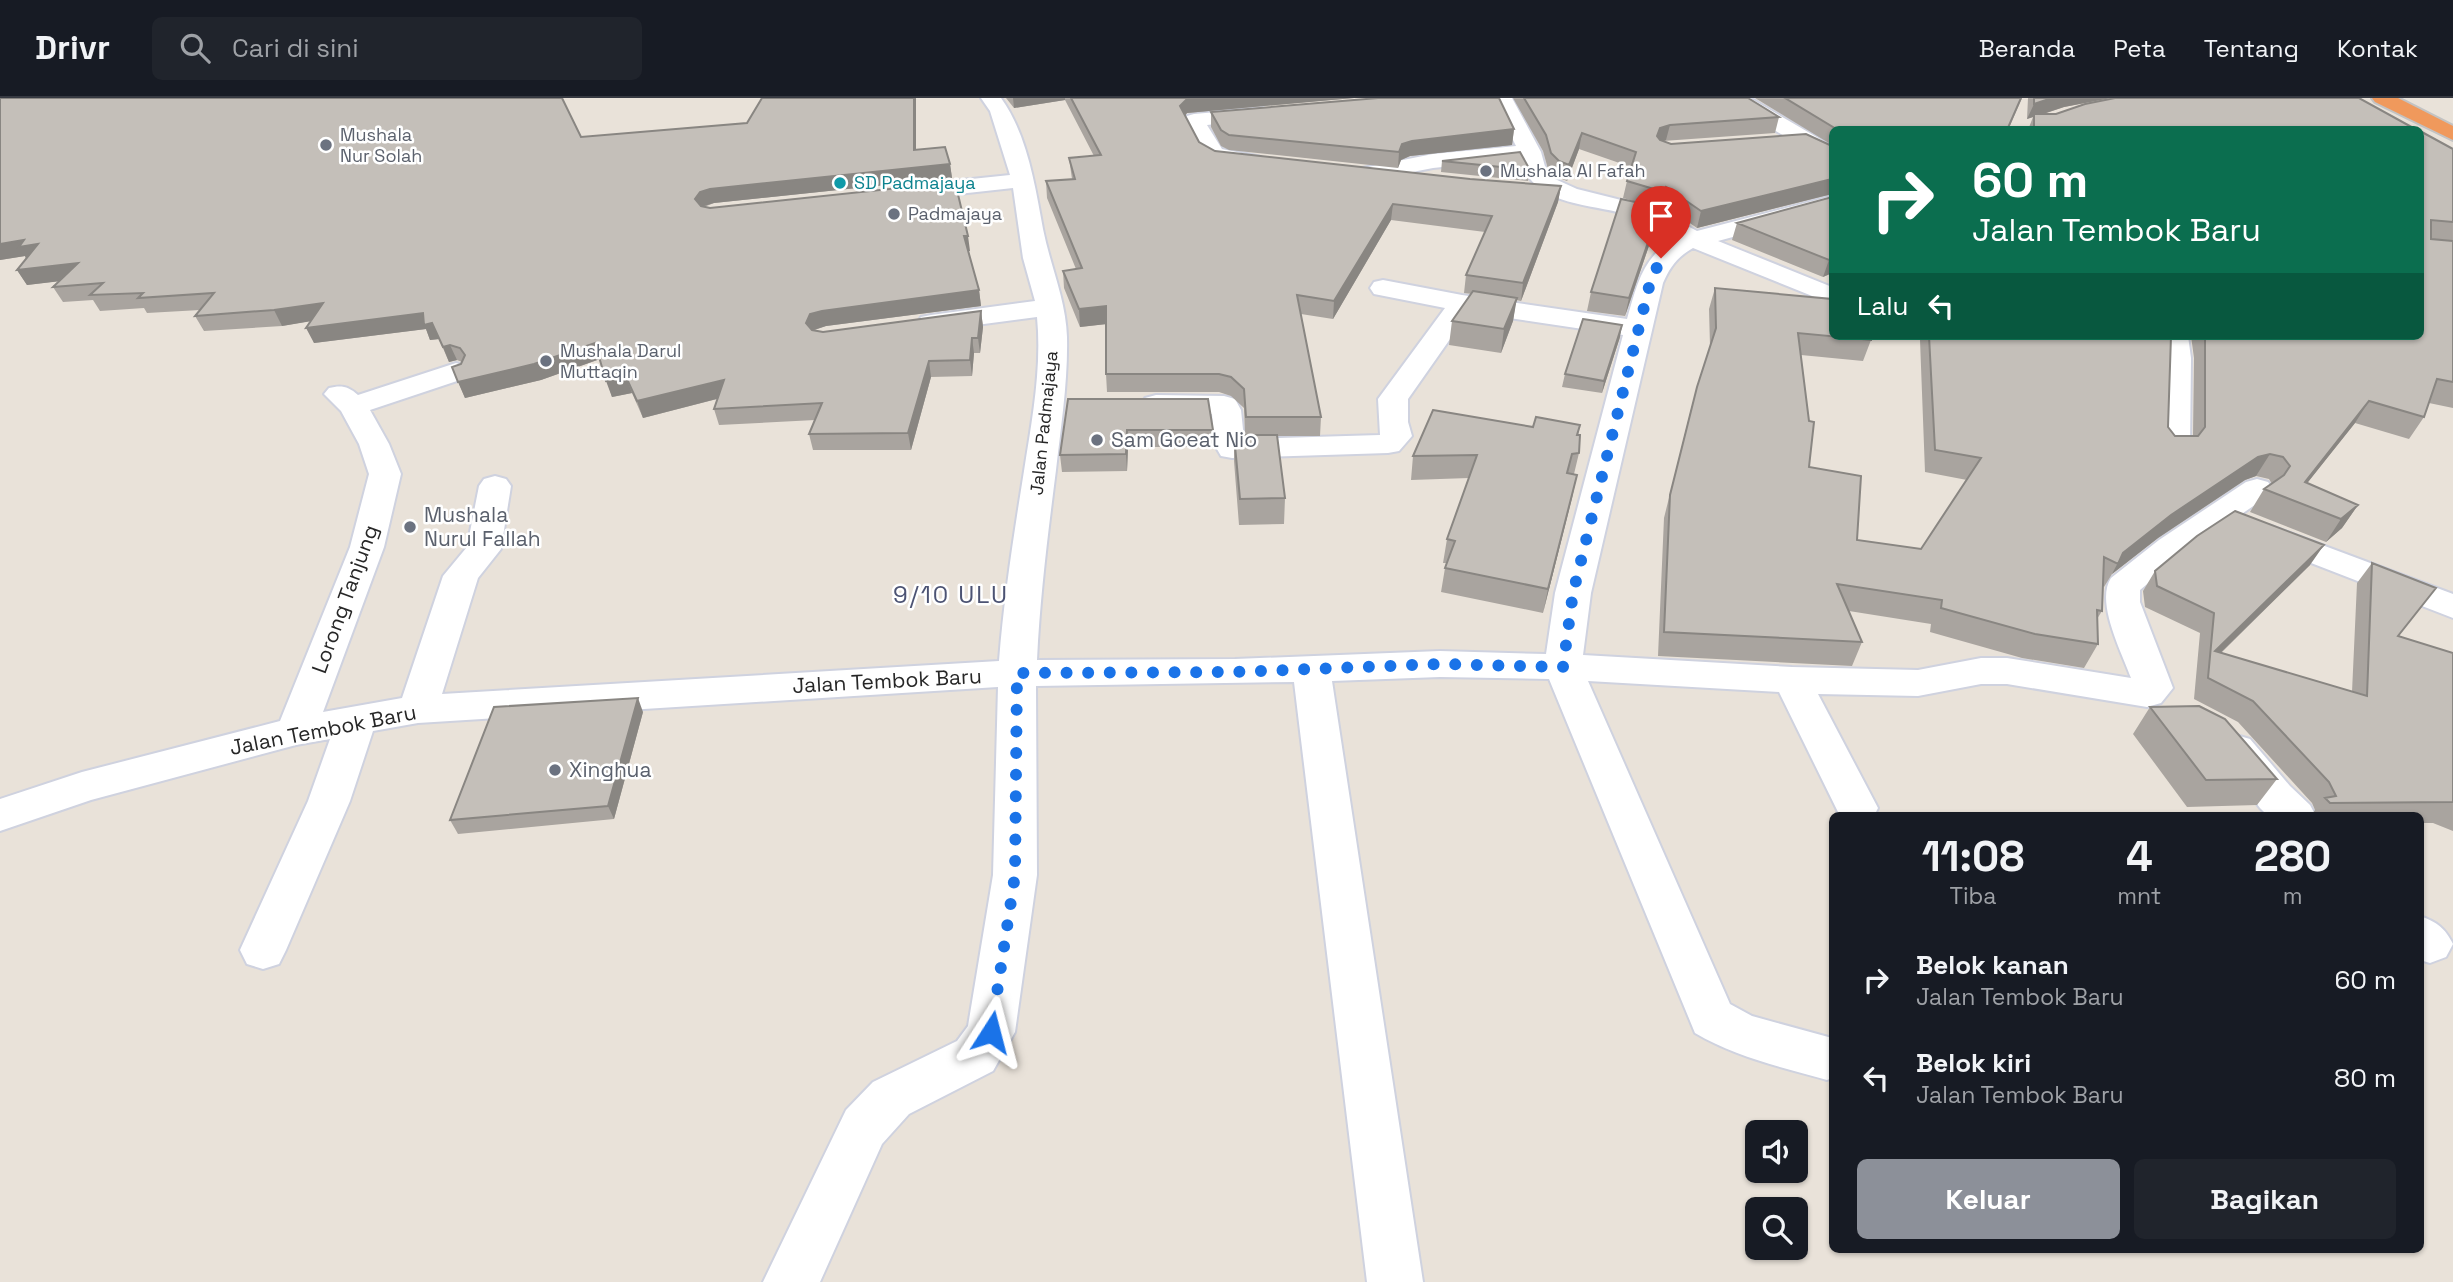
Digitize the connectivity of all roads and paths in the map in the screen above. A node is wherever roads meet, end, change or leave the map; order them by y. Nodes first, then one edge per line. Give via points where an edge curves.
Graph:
1 (991, 98) edge
2 (1502, 98) edge
3 (1735, 98) edge
4 (2382, 98) edge
5 (2414, 98) edge
6 (1183, 100) edge
7 (1280, 112) edge
8 (2453, 117) edge
9 (1194, 120) junction
10 (2453, 134) edge
11 (1803, 140) junction
12 (1762, 143) edge
13 (1530, 152) junction
14 (1829, 153) edge
15 (1277, 165) edge
16 (1023, 180) junction
17 (1430, 182) edge
18 (1523, 190) edge
19 (1565, 193) junction
20 (875, 196) edge
21 (1829, 205) edge
22 (1694, 239) junction
23 (1383, 288) dead end
24 (1829, 295) edge
25 (1462, 303) junction
26 (1050, 307) junction
27 (905, 327) edge
28 (1639, 329) junction
29 (2175, 340) edge
30 (456, 372) edge
31 (1126, 404) edge
32 (2175, 449) edge
33 (495, 486) dead end
34 (2257, 489) dead end
35 (2219, 514) junction
36 (2453, 607) edge
37 (1311, 667) junction
38 (1563, 667) junction
39 (1017, 673) junction
40 (1792, 680) junction
41 (2147, 694) junction
42 (418, 709) junction
43 (356, 721) junction
44 (296, 731) junction
45 (1857, 808) dead end
46 (2291, 812) edge
47 (0, 815) edge
48 (263, 950) dead end
49 (1827, 1058) dead end
50 (791, 1282) edge
51 (1395, 1282) edge

1 - 16 street, Jalan Padmajaya via 1000,111
2 - 13 street
3 - 11 street
4 - 10 highway
5 - 8 highway
6 - 9 street
7 - 9 street
9 - 15 street via 1216,157
11 - 12 street
11 - 14 street
13 - 17 street via 1355,173
13 - 19 street via 1536,173
16 - 20 street
16 - 26 street, Jalan Padmajaya via 1036,258
18 - 19 street
19 - 22 street via 1646,214
21 - 22 street
22 - 24 street
22 - 28 street via 1661,258
23 - 25 street
25 - 28 street
25 - 31 street via 1393,400 1397,436 1388,444 1232,449 1224,405
26 - 27 street
26 - 39 street, Jalan Padmajaya via 1062,404 1022,597
28 - 38 street via 1573,593
29 - 32 street
30 - 44 street, Lorong Tanjung via 346,400 374,444 385,474 367,547
33 - 42 street via 484,549 461,576
34 - 35 street
35 - 36 street
35 - 41 street via 2123,586 2122,602 2154,688
37 - 38 street, Jalan Tembok Baru
37 - 39 street, Jalan Tembok Baru
37 - 51 street
38 - 40 street, Jalan Tembok Baru
38 - 49 street via 1712,1018 1740,1034
39 - 42 street, Jalan Tembok Baru
39 - 50 street, Jalan Padmajaya via 1015,875 991,1032 975,1056 891,1098 864,1127
40 - 41 street, Jalan Tembok Baru via 1918,683 2007,671
40 - 45 street
41 - 46 street, Jalan Tembok Baru via 2230,741
42 - 43 street, Jalan Tembok Baru
43 - 44 street, Jalan Tembok Baru
43 - 48 street via 329,801
44 - 47 street, Jalan Tembok Baru via 82,787

